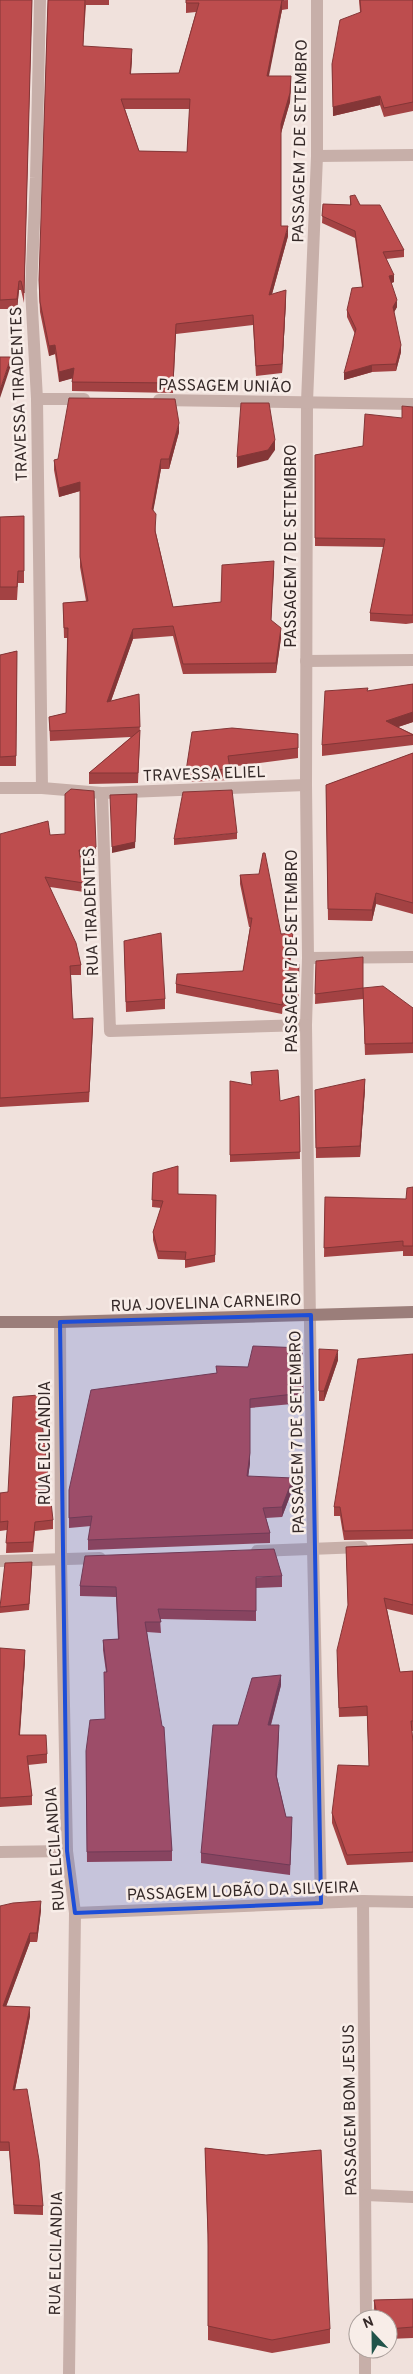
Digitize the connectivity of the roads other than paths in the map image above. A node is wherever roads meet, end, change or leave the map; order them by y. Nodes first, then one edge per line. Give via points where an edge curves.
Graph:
1 (40, 0) edge
2 (318, 0) edge
3 (413, 155) edge
4 (317, 156) junction
5 (37, 399) junction
6 (97, 400) edge
7 (147, 400) edge
8 (307, 402) junction
9 (413, 404) edge
10 (413, 660) edge
11 (306, 661) junction
12 (306, 785) junction
13 (0, 788) edge
14 (42, 788) junction
15 (102, 793) junction
16 (413, 957) edge
17 (308, 958) junction
18 (306, 1025) junction
19 (413, 1312) edge
20 (311, 1315) junction
21 (0, 1322) edge
22 (60, 1322) junction
23 (373, 1547) edge
24 (313, 1548) junction
25 (245, 1552) edge
26 (109, 1558) edge
27 (60, 1560) junction
28 (0, 1561) edge
29 (67, 1851) junction
30 (0, 1852) edge
31 (363, 1901) junction
32 (413, 1902) edge
33 (321, 1903) junction
34 (75, 1913) junction
35 (366, 2195) junction
36 (413, 2197) edge
37 (366, 2309) edge
38 (366, 2359) edge
39 (69, 2374) edge
40 (365, 2374) edge

1 - 5 street, TRAVESSA TIRADENTES via 31,290
2 - 4 street, PASSAGEM 7 DE SETEMBRO
3 - 4 street
4 - 8 street, PASSAGEM 7 DE SETEMBRO
5 - 6 street
5 - 14 street, TRAVESSA TIRADENTES
7 - 8 street, PASSAGEM UNIÃO
8 - 9 street, PASSAGEM UNIÃO
8 - 11 street, PASSAGEM 7 DE SETEMBRO
10 - 11 street
11 - 12 street, PASSAGEM 7 DE SETEMBRO
12 - 15 street, TRAVESSA ELIEL
12 - 17 street, PASSAGEM 7 DE SETEMBRO
13 - 14 street, TRAVESSA ELIEL
14 - 15 street, TRAVESSA ELIEL
15 - 18 street, RUA TIRADENTES via 110,1031
16 - 17 street
17 - 18 street, PASSAGEM 7 DE SETEMBRO
18 - 20 street, PASSAGEM 7 DE SETEMBRO
19 - 20 street, RUA JOVELINA CARNEIRO
20 - 22 street, RUA JOVELINA CARNEIRO
20 - 24 street, PASSAGEM 7 DE SETEMBRO
21 - 22 street, RUA JOVELINA CARNEIRO
22 - 27 street, RUA ELCILANDIA
23 - 24 street
24 - 25 street
24 - 33 street, PASSAGEM 7 DE SETEMBRO
26 - 27 street
27 - 28 street
27 - 29 street, RUA ELCILANDIA
29 - 30 street
29 - 34 street, RUA ELCILANDIA
31 - 32 street, PASSAGEM LOBÃO DA SILVEIRA
31 - 33 street, PASSAGEM LOBÃO DA SILVEIRA
31 - 35 street, PASSAGEM BOM JESUS
33 - 34 street, PASSAGEM LOBÃO DA SILVEIRA
34 - 39 street, RUA ELCILANDIA
35 - 36 street
35 - 37 street, PASSAGEM BOM JESUS
38 - 40 street

